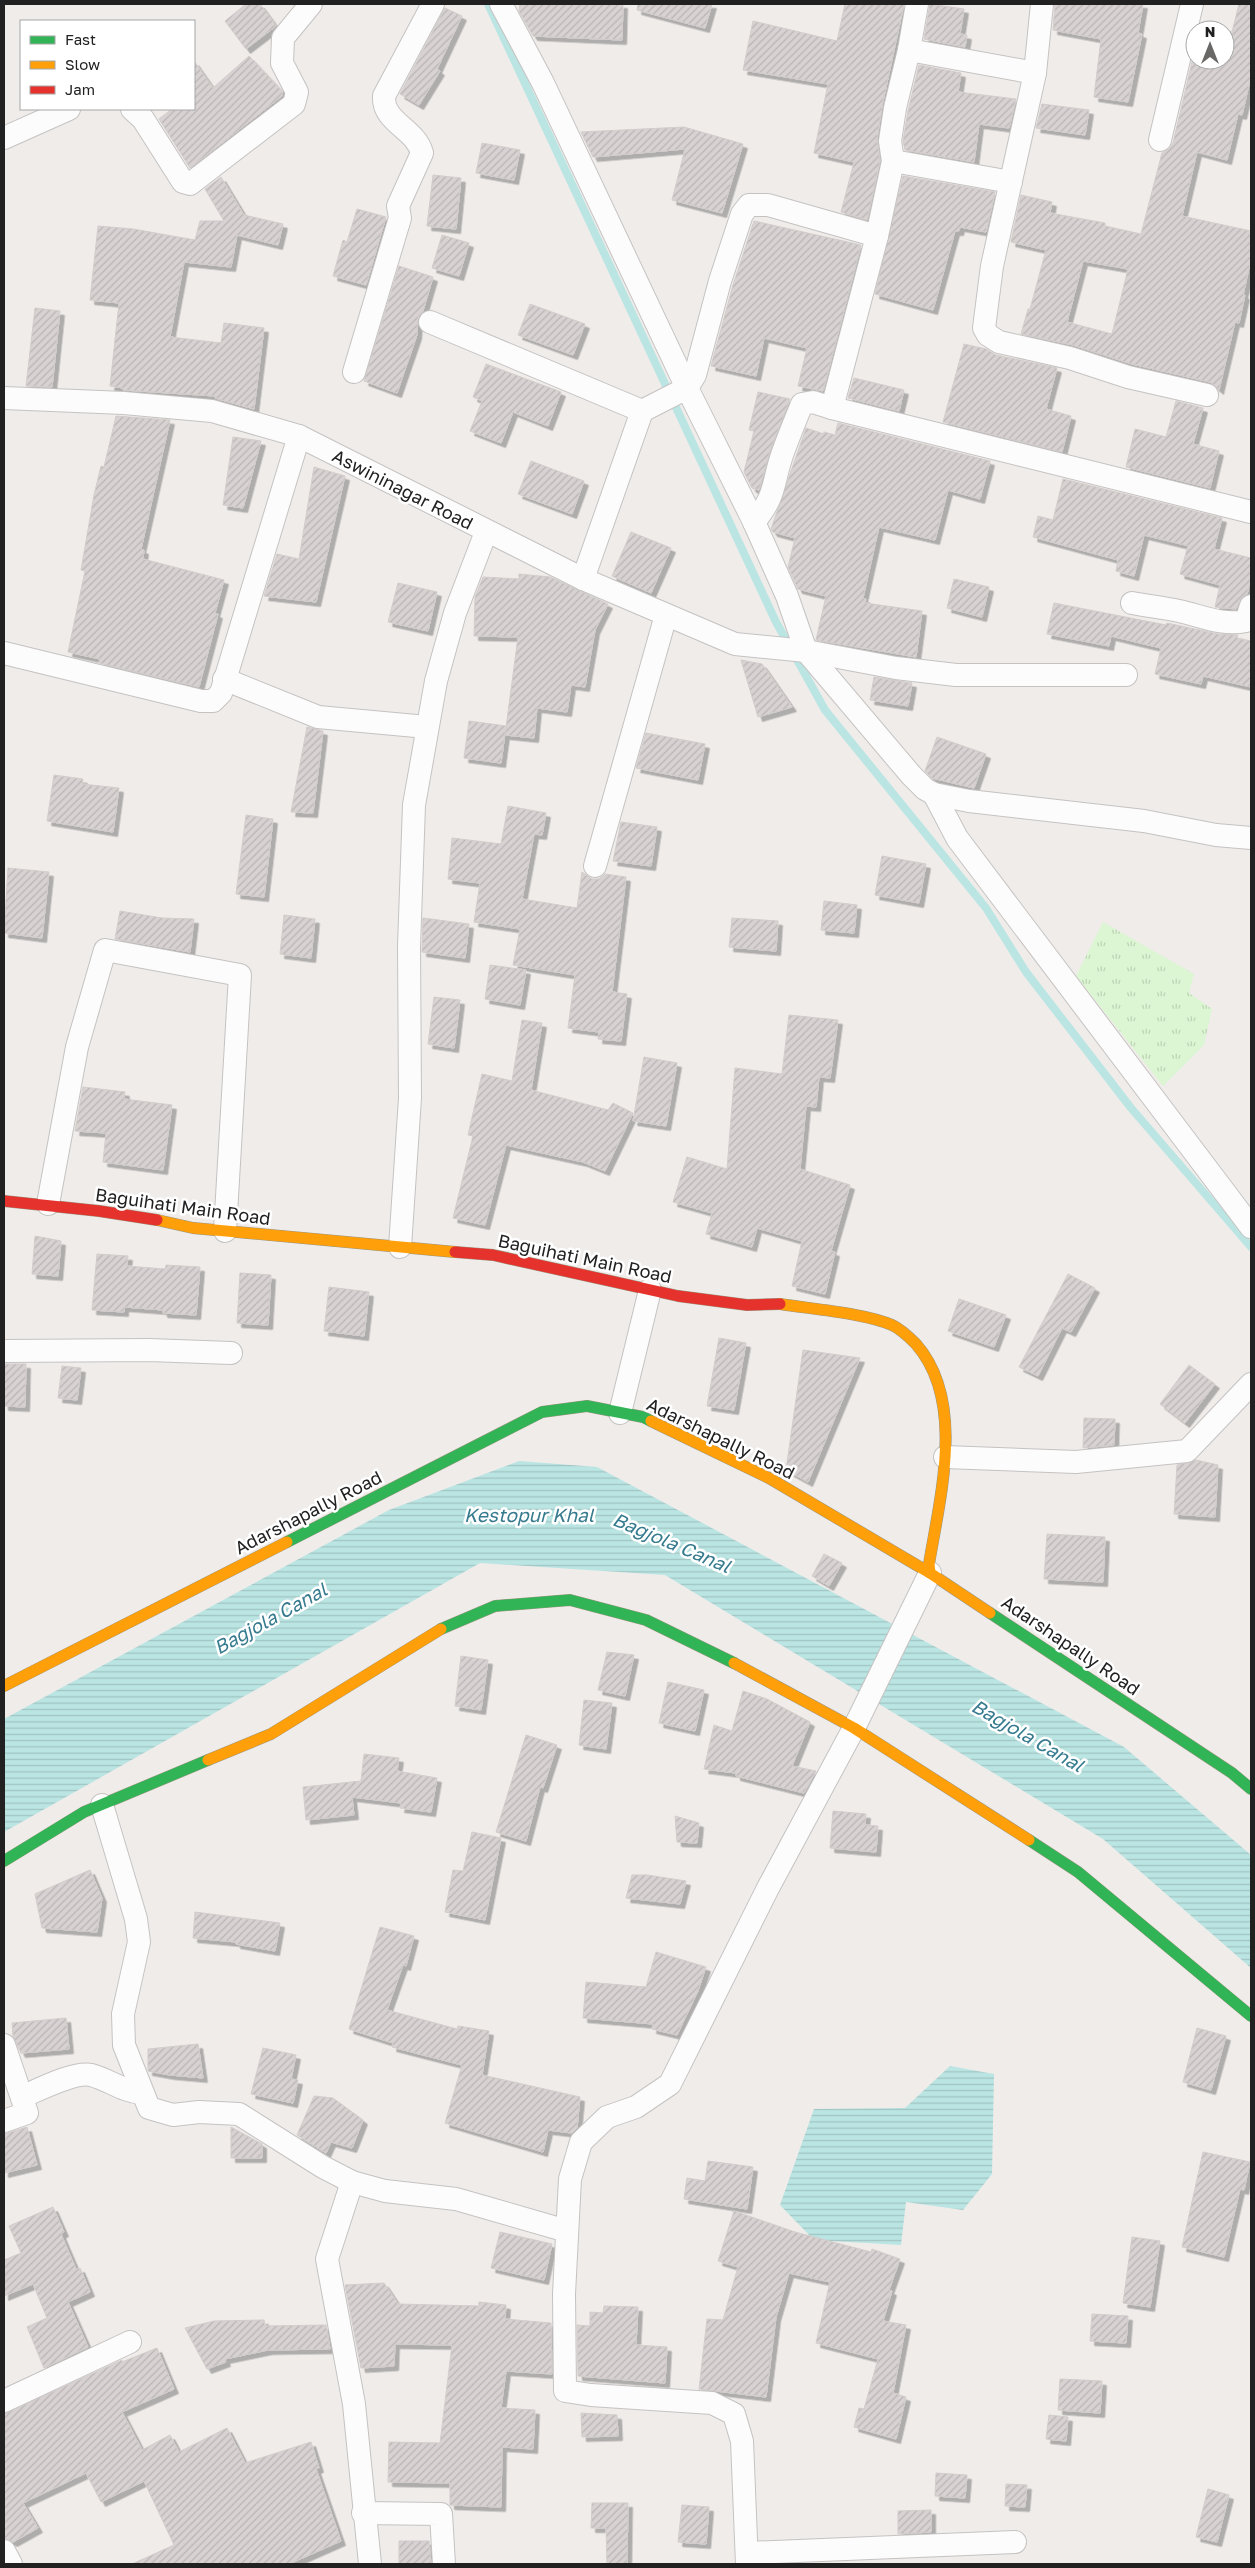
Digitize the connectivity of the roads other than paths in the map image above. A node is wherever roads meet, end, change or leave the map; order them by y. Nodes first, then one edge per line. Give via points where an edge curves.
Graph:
1 (311, 4) edge
2 (433, 4) edge
3 (501, 4) edge
4 (917, 4) edge
5 (1042, 4) edge
6 (1192, 4) edge
7 (909, 50) junction
8 (1035, 73) junction
9 (68, 110) edge
10 (133, 110) edge
11 (5, 135) edge
12 (1160, 140) dead end
13 (893, 161) junction
14 (1011, 182) junction
15 (877, 236) junction
16 (430, 322) dead end
17 (354, 372) dead end
18 (677, 393) junction
19 (1207, 395) dead end
20 (4, 398) edge
21 (832, 408) junction
22 (642, 410) junction
23 (299, 436) junction
24 (1251, 512) edge
25 (754, 522) junction
26 (486, 532) junction
27 (582, 579) junction
28 (1132, 603) dead end
29 (1251, 606) edge
30 (666, 615) junction
31 (796, 651) junction
32 (4, 653) edge
33 (1126, 676) dead end
34 (224, 679) junction
35 (426, 727) junction
36 (934, 794) junction
37 (1251, 838) edge
38 (596, 866) dead end
39 (4, 1201) edge
40 (48, 1204) junction
41 (1251, 1227) edge
42 (225, 1231) junction
43 (400, 1247) junction
44 (650, 1290) junction
45 (4, 1351) edge
46 (231, 1353) dead end
47 (1251, 1384) edge
48 (620, 1413) junction
49 (945, 1457) junction
50 (930, 1573) junction
51 (4, 1686) edge
52 (854, 1728) junction
53 (1251, 1789) edge
54 (102, 1805) junction
55 (4, 1861) edge
56 (1251, 2016) edge
57 (4, 2045) edge
58 (142, 2093) junction
59 (22, 2097) junction
60 (4, 2121) edge
61 (352, 2182) junction
62 (567, 2231) junction
63 (130, 2342) dead end
64 (4, 2401) edge
65 (363, 2513) junction
66 (1015, 2542) dead end
67 (4, 2551) edge
68 (747, 2559) edge
69 (11, 2564) edge
70 (370, 2564) edge
71 (444, 2564) edge

1 - 10 street via 283,38 282,63 297,92 294,104 190,184 183,182 143,119
2 - 17 street via 384,96 385,110 420,144 422,153 398,206 400,218
3 - 18 street via 543,83
4 - 7 street
5 - 8 street
6 - 12 street
7 - 8 street
7 - 13 street via 894,108 890,141
8 - 14 street
9 - 11 street
13 - 14 street
13 - 15 street
14 - 19 street via 985,310 984,328 988,335 998,342 1070,358 1128,378
15 - 18 street via 768,204 749,205 742,214 720,280 695,375
15 - 21 street
16 - 22 street
18 - 22 street
18 - 25 street
20 - 23 street, Aswininagar Road via 212,411
21 - 24 street
21 - 25 street via 813,402 802,404 782,456 773,494
22 - 27 street
23 - 26 street, Aswininagar Road
23 - 34 street
25 - 31 street via 787,596
26 - 27 street, Aswininagar Road
26 - 35 street via 455,613
27 - 30 street, Aswininagar Road
28 - 29 street via 1235,623 1246,621
30 - 31 street, Aswininagar Road via 735,644
30 - 38 street
31 - 33 street, Aswininagar Road via 956,675
31 - 36 street via 924,789
32 - 34 street via 201,701 213,701 221,694
34 - 35 street via 318,717
35 - 43 street via 414,806 409,946 410,1098
36 - 37 street
36 - 41 street via 957,838
39 - 40 street, Baguihati Main Road
40 - 42 street, Baguihati Main Road
40 - 42 street via 76,1047 105,950 240,975
42 - 43 street, Baguihati Main Road
43 - 44 street, Baguihati Main Road via 493,1255
44 - 48 street
44 - 49 street, Baguihati Main Road via 746,1306 773,1303 852,1315 893,1326 909,1337 935,1373 945,1419
45 - 46 street
47 - 49 street via 1187,1451 1076,1462
48 - 50 street, Adarshapally Road via 643,1417 769,1478
48 - 51 street, Adarshapally Road via 588,1406 542,1412
49 - 50 street, Baguihati Main Road
50 - 52 street
50 - 53 street, Adarshapally Road via 1232,1773
52 - 54 street via 701,1645 646,1620 570,1600 495,1606 439,1630 271,1734
52 - 56 street via 1078,1872
52 - 62 street via 768,1888 670,2084 636,2107 607,2117 581,2142 570,2179
54 - 55 street via 84,1812
54 - 58 street via 136,1919 139,1942 123,2014 124,2045
57 - 59 street
58 - 59 street via 126,2091 90,2074 69,2078
58 - 61 street via 149,2108 173,2115 199,2112 239,2114 322,2167
59 - 60 street via 27,2113
61 - 62 street via 385,2191 456,2199
61 - 65 street via 327,2259 354,2404
62 - 68 street via 564,2294 566,2391 712,2403 734,2414 742,2441
63 - 64 street
65 - 70 street
65 - 71 street via 441,2514
66 - 68 street
67 - 69 street

